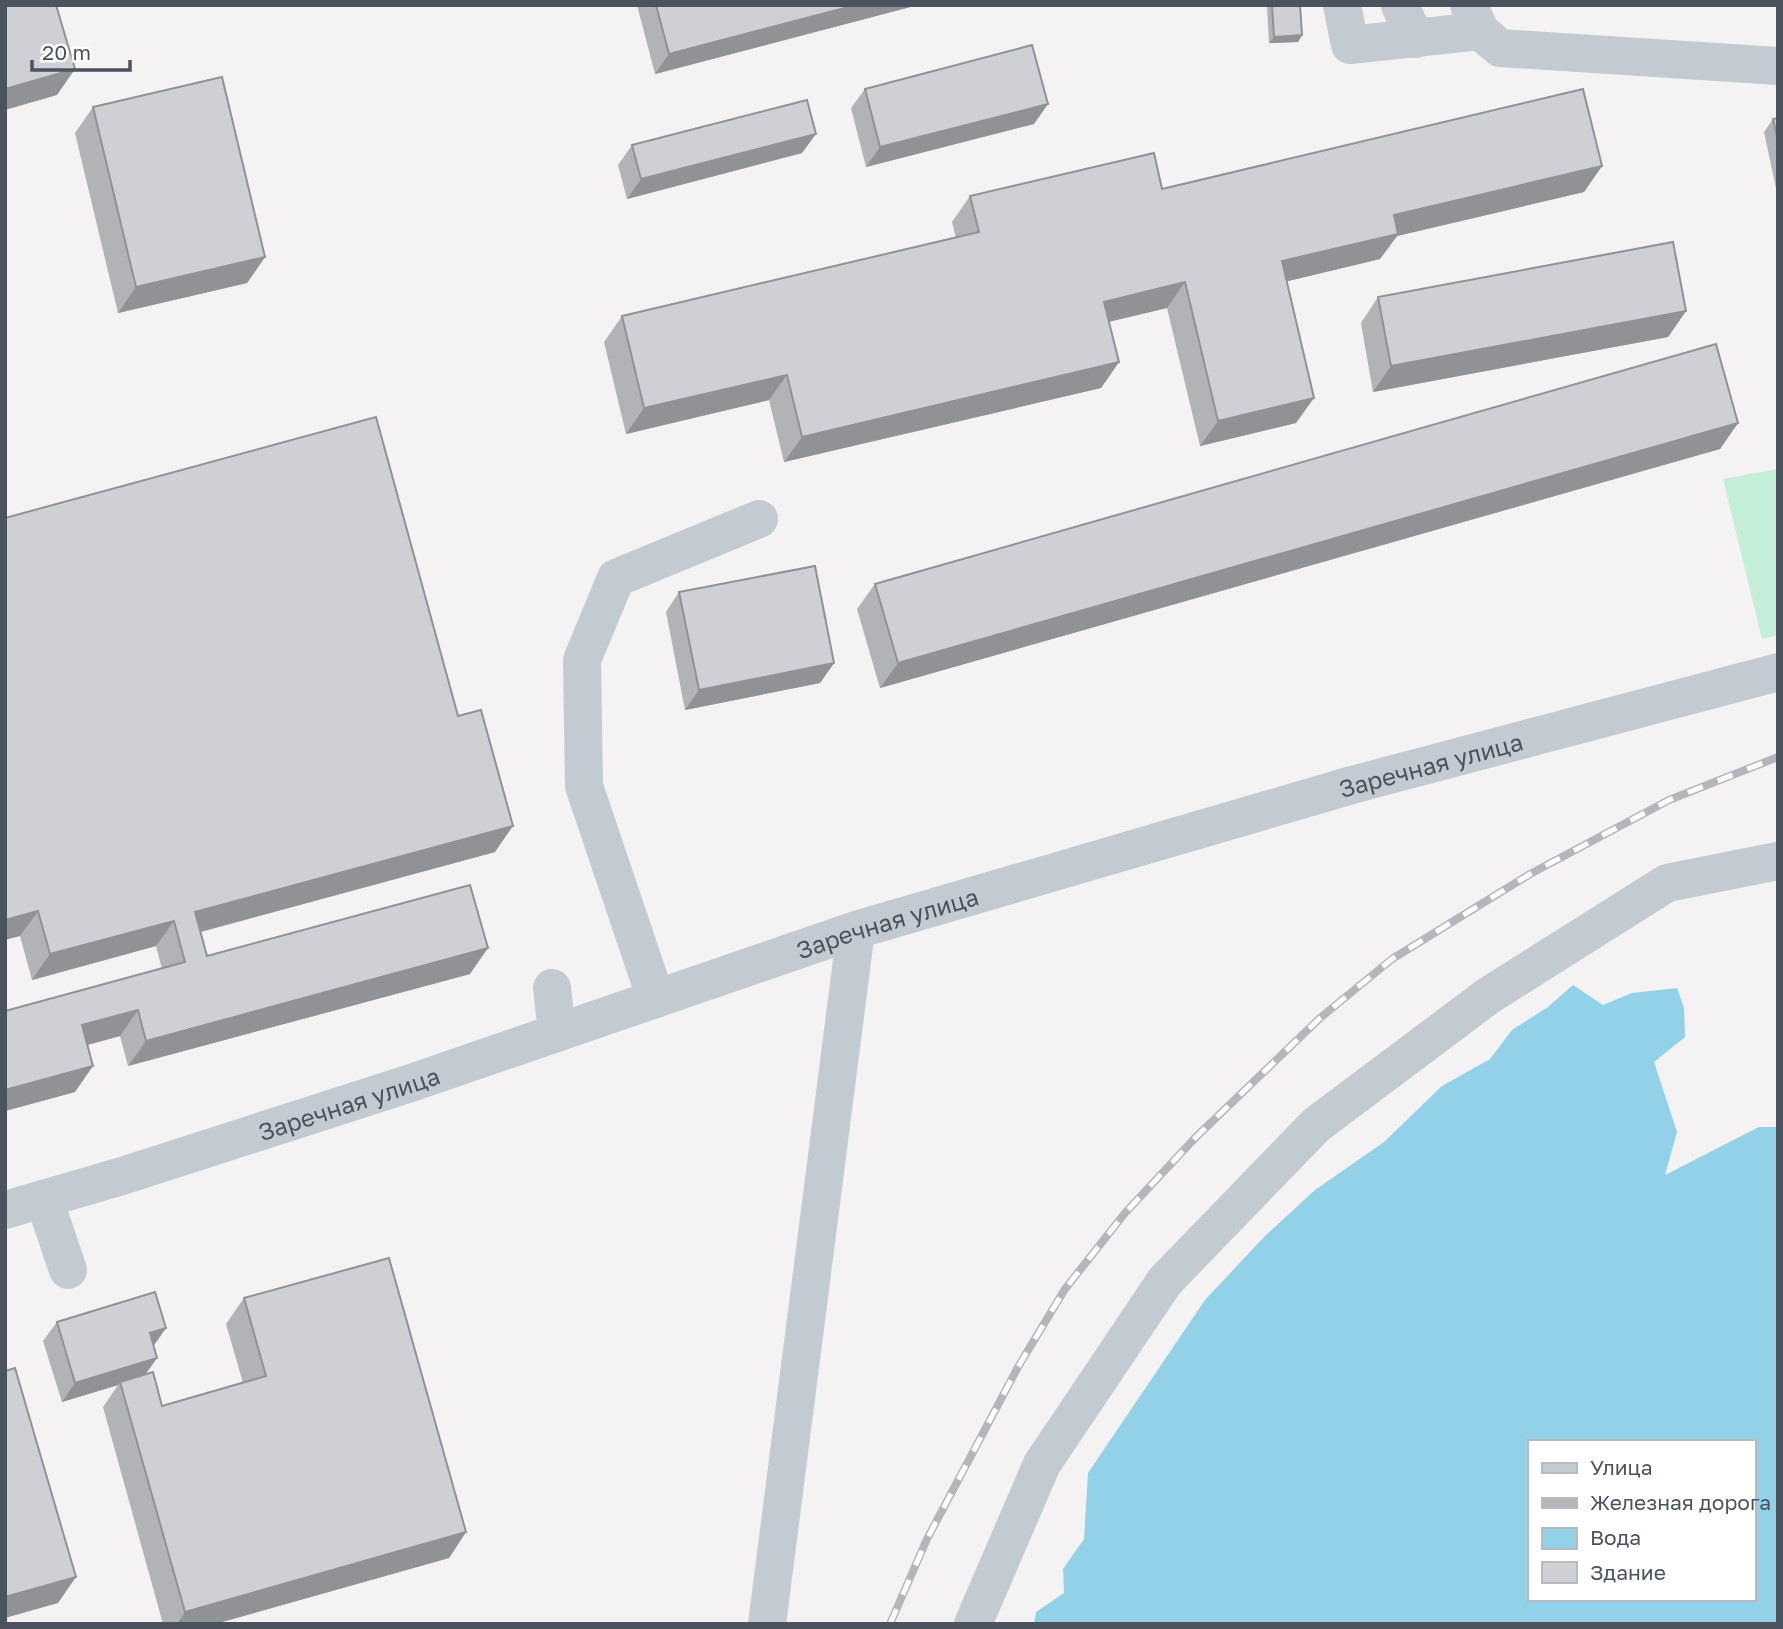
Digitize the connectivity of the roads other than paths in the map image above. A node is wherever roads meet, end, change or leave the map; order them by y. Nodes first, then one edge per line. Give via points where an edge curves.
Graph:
1 (1342, 5) edge
2 (1475, 18) edge
3 (1407, 22) edge
4 (1778, 66) edge
5 (759, 519) dead end
6 (1778, 672) edge
7 (1778, 860) edge
8 (856, 930) junction
9 (552, 988) dead end
10 (656, 999) junction
11 (557, 1033) junction
12 (44, 1199) junction
13 (5, 1210) edge
14 (68, 1270) dead end
15 (767, 1624) edge
16 (973, 1624) edge

1 - 3 street via 1350,45
2 - 3 street
2 - 4 street via 1500,48
5 - 10 street via 616,578 582,660 584,786
6 - 8 street, Заречная улица via 1352,785
7 - 16 street via 1667,883 1488,996 1316,1125 1165,1282 1042,1464
8 - 10 street, Заречная улица
8 - 15 street
9 - 11 street
10 - 11 street, Заречная улица
11 - 12 street, Заречная улица
12 - 13 street, Заречная улица
12 - 14 street

